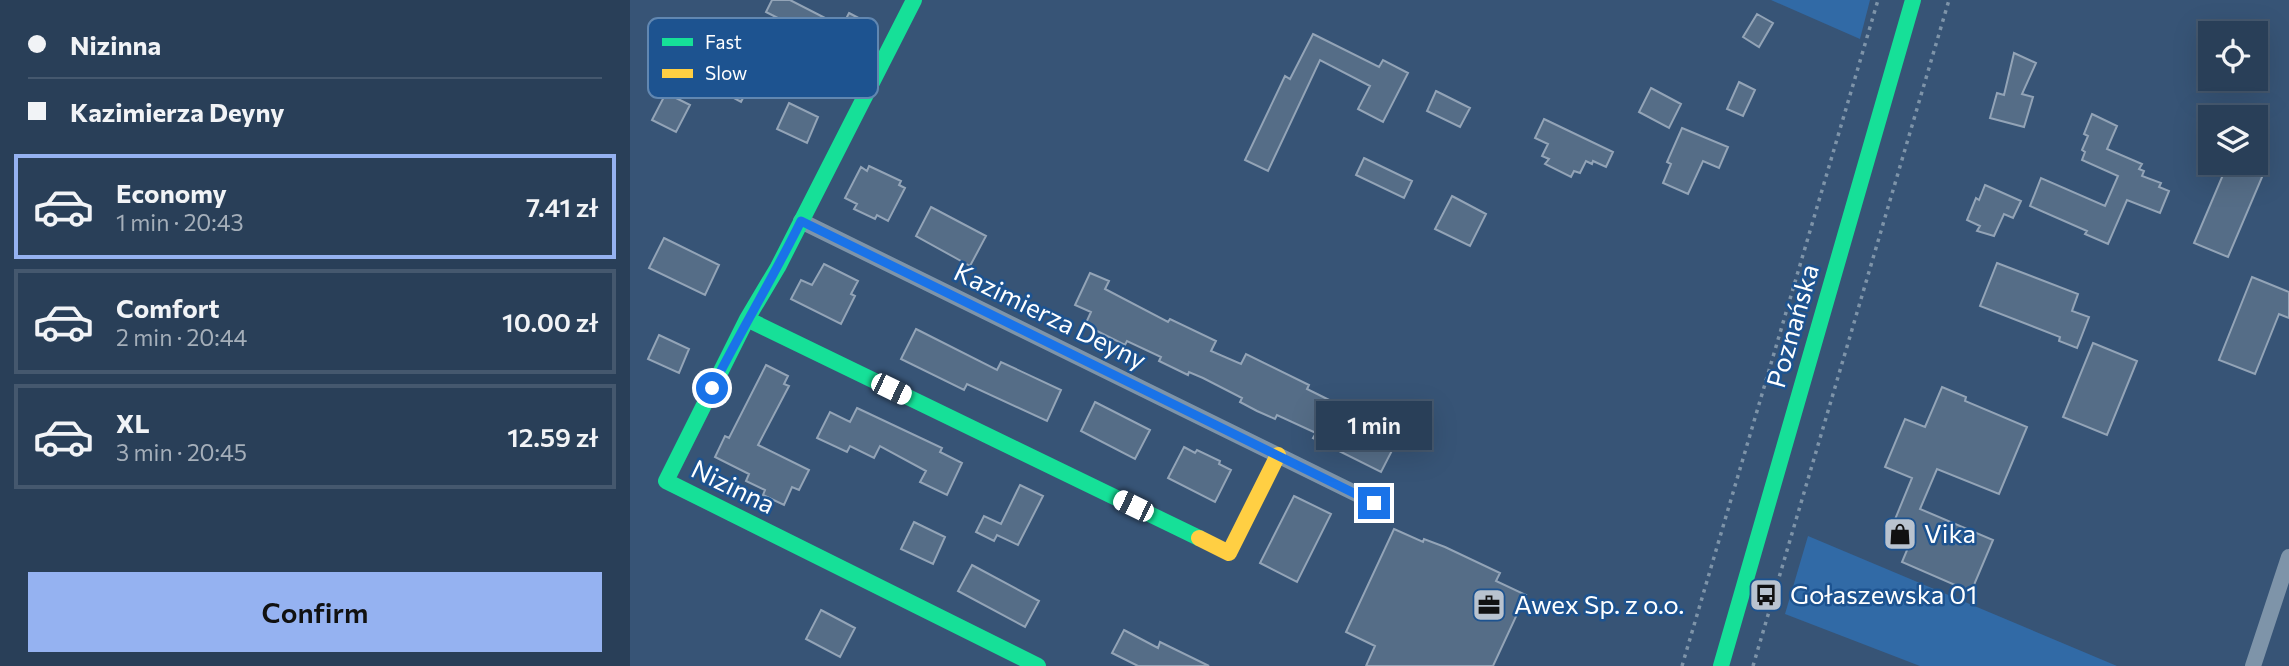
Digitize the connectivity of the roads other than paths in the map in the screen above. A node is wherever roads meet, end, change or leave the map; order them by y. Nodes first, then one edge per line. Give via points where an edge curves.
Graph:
1 (914, 0) edge
2 (1913, 0) edge
3 (878, 70) edge
4 (864, 98) edge
5 (801, 221) junction
6 (747, 319) junction
7 (1278, 456) junction
8 (1374, 503) dead end
9 (2289, 557) edge
10 (1038, 666) edge
11 (1721, 666) edge
12 (2253, 666) edge

1 - 3 street, Nizinna
2 - 11 street, Poznańska
4 - 5 street, Nizinna
5 - 6 street, Nizinna
5 - 7 street, Kazimierza Deyny
6 - 7 street via 1229,553
6 - 10 street, Nizinna via 666,481
7 - 8 street, Kazimierza Deyny
9 - 12 street

